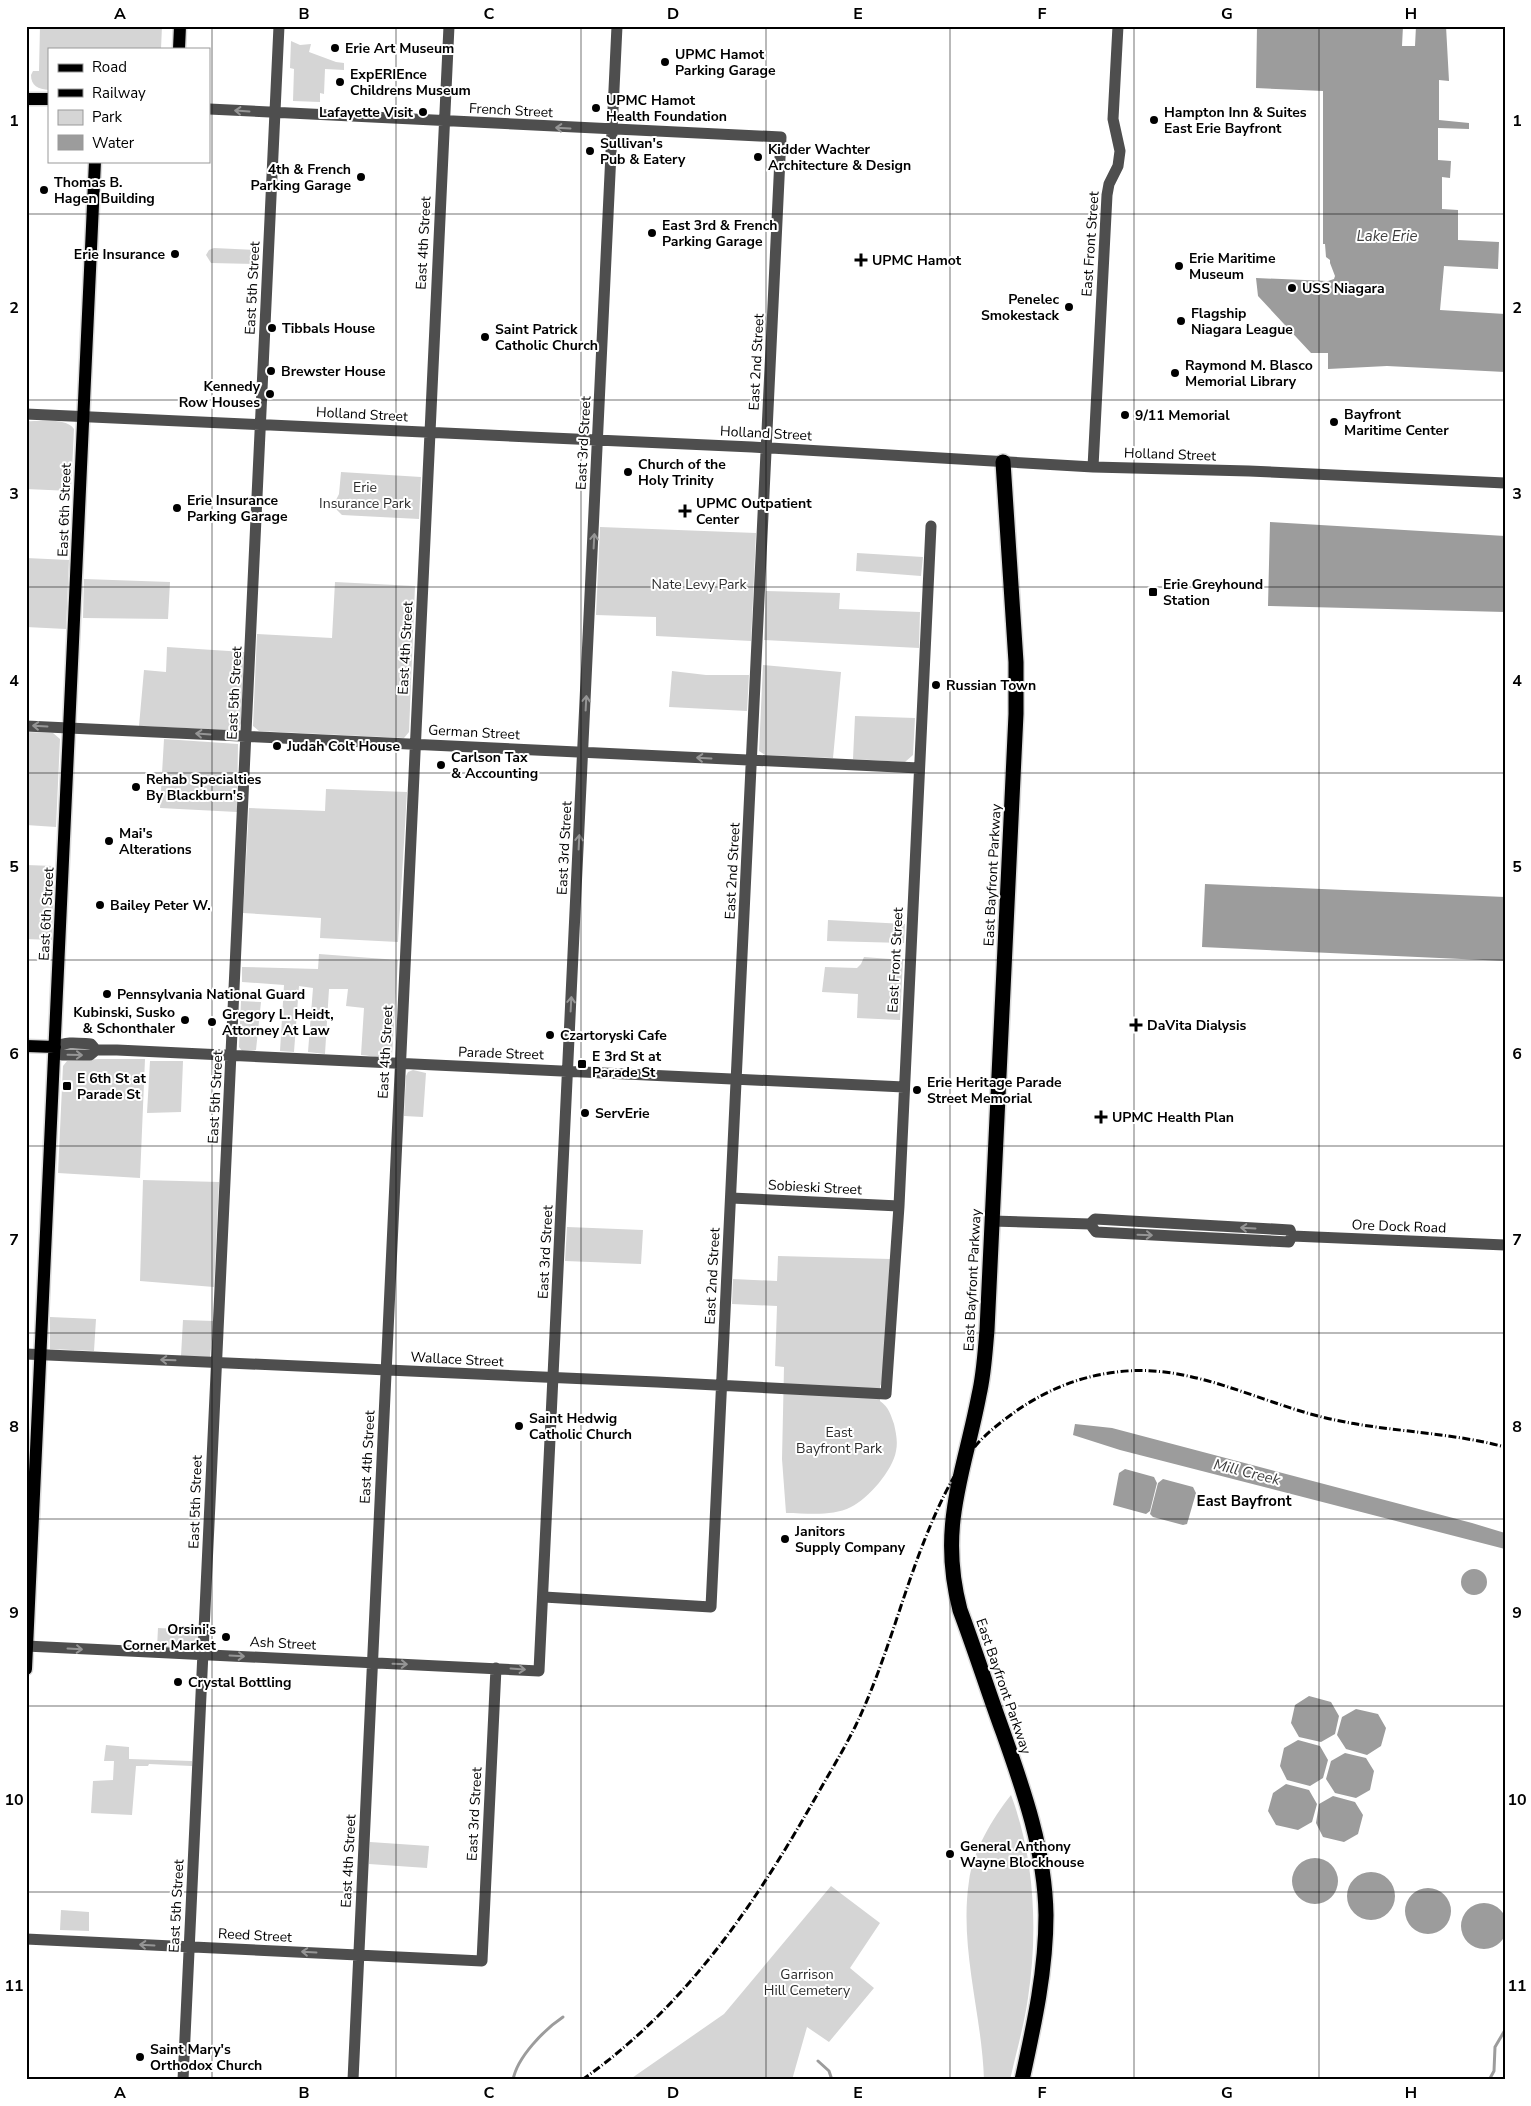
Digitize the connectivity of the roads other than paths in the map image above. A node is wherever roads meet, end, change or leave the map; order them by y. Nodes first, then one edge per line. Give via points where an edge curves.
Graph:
1 (180, 26) edge
2 (280, 26) edge
3 (449, 26) edge
4 (617, 26) edge
5 (1118, 26) edge
6 (179, 48) edge
7 (26, 99) edge
8 (48, 99) edge
9 (210, 109) edge
10 (276, 113) junction
11 (444, 122) junction
12 (612, 130) junction
13 (781, 137) joint
14 (95, 162) edge
15 (26, 414) edge
16 (82, 417) junction
17 (260, 424) junction
18 (429, 432) junction
19 (598, 440) junction
20 (767, 448) junction
21 (1003, 462) junction
22 (1093, 467) junction
23 (1505, 483) edge
24 (931, 526) dead end
25 (26, 726) edge
26 (70, 728) junction
27 (246, 737) junction
28 (415, 744) junction
29 (584, 752) junction
30 (752, 760) junction
31 (920, 768) junction
32 (26, 1046) edge
33 (55, 1047) junction
34 (232, 1056) junction
35 (400, 1064) junction
36 (568, 1070) junction
37 (737, 1080) junction
38 (904, 1087) junction
39 (730, 1198) junction
40 (899, 1206) junction
41 (992, 1221) junction
42 (1505, 1245) edge
43 (26, 1354) edge
44 (41, 1355) junction
45 (216, 1362) junction
46 (386, 1370) junction
47 (554, 1378) junction
48 (722, 1386) junction
49 (886, 1394) joint
50 (544, 1597) junction
51 (27, 1646) edge
52 (204, 1655) junction
53 (372, 1663) junction
54 (496, 1668) junction
55 (26, 1669) edge
56 (539, 1671) joint
57 (26, 1939) edge
58 (188, 1947) junction
59 (358, 1955) junction
60 (482, 1961) joint
61 (183, 2080) edge
62 (353, 2080) edge
63 (1022, 2080) edge

1 - 6 main road
2 - 10 street, East 5th Street
3 - 11 street, East 4th Street
4 - 12 street, East 3rd Street
5 - 22 street, East Front Street via 1112,119 1120,151 1107,195
7 - 8 main road
10 -> 9 street, French Street
10 - 11 street, French Street
10 - 17 street, East 5th Street
12 -> 11 street, French Street
11 - 18 street, East 4th Street
12 - 13 street, French Street
12 - 19 street, East 3rd Street
13 - 20 street, East 2nd Street
14 - 16 main road, East 6th Street
15 - 16 street, Holland Street
16 - 17 street, Holland Street
16 - 26 main road, East 6th Street
17 - 18 street, Holland Street
17 - 27 street, East 5th Street
18 - 19 street, Holland Street
18 - 28 street, East 4th Street
19 - 20 street, Holland Street
29 -> 19 street, East 3rd Street
20 - 21 street, Holland Street
20 - 30 street, East 2nd Street
21 - 22 street, Holland Street
21 - 41 highway, East Bayfront Parkway via 1016,662 1016,714
22 - 23 street, Holland Street
24 - 31 street, East Front Street
26 -> 25 street, German Street
27 -> 26 street, German Street
26 - 33 main road, East 6th Street
27 - 28 street, German Street
27 - 34 street, East 5th Street
28 - 29 street, German Street
28 - 35 street, East 4th Street
30 -> 29 street, German Street
36 -> 29 street, East 3rd Street
30 - 31 street, German Street
30 - 37 street, East 2nd Street
31 - 38 street, East Front Street
32 - 33 main road, Parade Street
33 - 34 street, Parade Street via 62,1055 90,1056 96,1050
33 - 44 main road, East 6th Street
34 - 35 street, Parade Street
34 - 45 street, East 5th Street
35 - 36 street, Parade Street
35 - 46 street, East 4th Street
36 - 37 street, Parade Street
36 - 47 street, East 3rd Street
37 - 38 street, Parade Street
37 - 39 street, East 2nd Street
38 - 40 street, East Front Street
39 - 40 street, Sobieski Street
39 - 48 street, East 2nd Street
40 - 49 street, East Front Street
41 - 42 street, Ore Dock Road via 1090,1224 1095,1219 1290,1230 1292,1236
41 - 63 highway, East Bayfront Parkway via 980,1395 956,1491 950,1549 960,1610 1026,1801 1044,1883 1046,1915 1042,1975
43 - 44 street, Wallace Street
45 -> 44 street, Wallace Street
44 - 51 main road, East 6th Street
45 - 46 street, Wallace Street
45 - 52 street, East 5th Street
46 - 47 street, Wallace Street
46 - 53 street, East 4th Street
47 - 48 street, Wallace Street
47 - 50 street, East 3rd Street
48 - 49 street, Wallace Street
48 - 50 street, East 2nd Street via 711,1607
50 - 56 street, East 3rd Street
51 -> 52 street, Ash Street
51 - 55 main road, East 6th Street
52 -> 53 street, Ash Street
52 - 58 street, East 5th Street
53 -> 54 street, Ash Street
53 - 59 street, East 4th Street
54 -> 56 street, Ash Street
54 - 60 street, East 3rd Street
58 -> 57 street, Reed Street
59 -> 58 street, Reed Street
58 - 61 street, East 5th Street
59 - 60 street, Reed Street
59 - 62 street, East 4th Street

